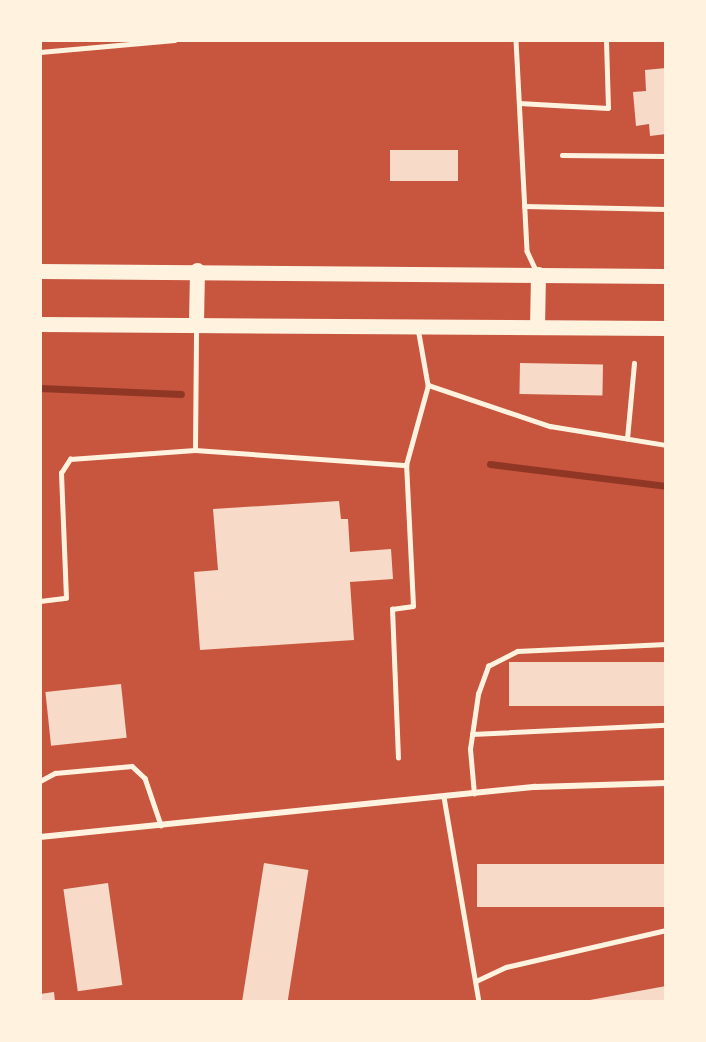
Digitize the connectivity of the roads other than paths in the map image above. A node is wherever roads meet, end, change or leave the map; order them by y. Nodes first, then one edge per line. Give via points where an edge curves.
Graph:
1 (174, 40) edge
2 (516, 40) edge
3 (606, 40) edge
4 (40, 52) edge
5 (519, 103) junction
6 (562, 155) dead end
7 (666, 156) edge
8 (524, 206) junction
9 (666, 209) edge
10 (197, 270) junction
11 (40, 271) edge
12 (538, 274) junction
13 (666, 276) edge
14 (196, 323) junction
15 (40, 324) edge
16 (417, 326) junction
17 (537, 327) junction
18 (666, 328) edge
19 (634, 363) dead end
20 (428, 385) junction
21 (627, 439) junction
22 (666, 445) edge
23 (195, 450) junction
24 (406, 465) junction
25 (40, 601) edge
26 (666, 644) edge
27 (666, 725) edge
28 (472, 734) junction
29 (398, 758) dead end
30 (40, 781) edge
31 (666, 783) edge
32 (474, 794) junction
33 (444, 797) junction
34 (161, 825) junction
35 (40, 837) edge
36 (666, 930) edge
37 (476, 981) junction
38 (479, 1002) edge

1 - 4 lane
2 - 5 lane
3 - 5 lane via 608,108
5 - 8 lane
6 - 7 lane
8 - 9 lane
8 - 12 lane via 527,251
10 - 11 main road
10 - 12 main road
10 - 14 main road
12 - 13 main road
12 - 17 main road
14 - 15 main road
14 - 16 main road
14 - 23 lane
16 - 17 main road
16 - 20 lane
17 - 18 main road
19 - 21 lane
20 - 21 lane via 550,426
20 - 24 lane
21 - 22 lane
23 - 24 lane
23 - 25 lane via 70,459 61,473 66,598
24 - 29 lane via 413,606 392,609
26 - 28 lane via 517,651 488,666 478,694
27 - 28 lane
28 - 32 lane
30 - 34 lane via 55,773 132,766 145,778
31 - 32 street
32 - 33 street
33 - 34 street
33 - 37 lane
34 - 35 street
36 - 37 lane via 506,967
37 - 38 lane

